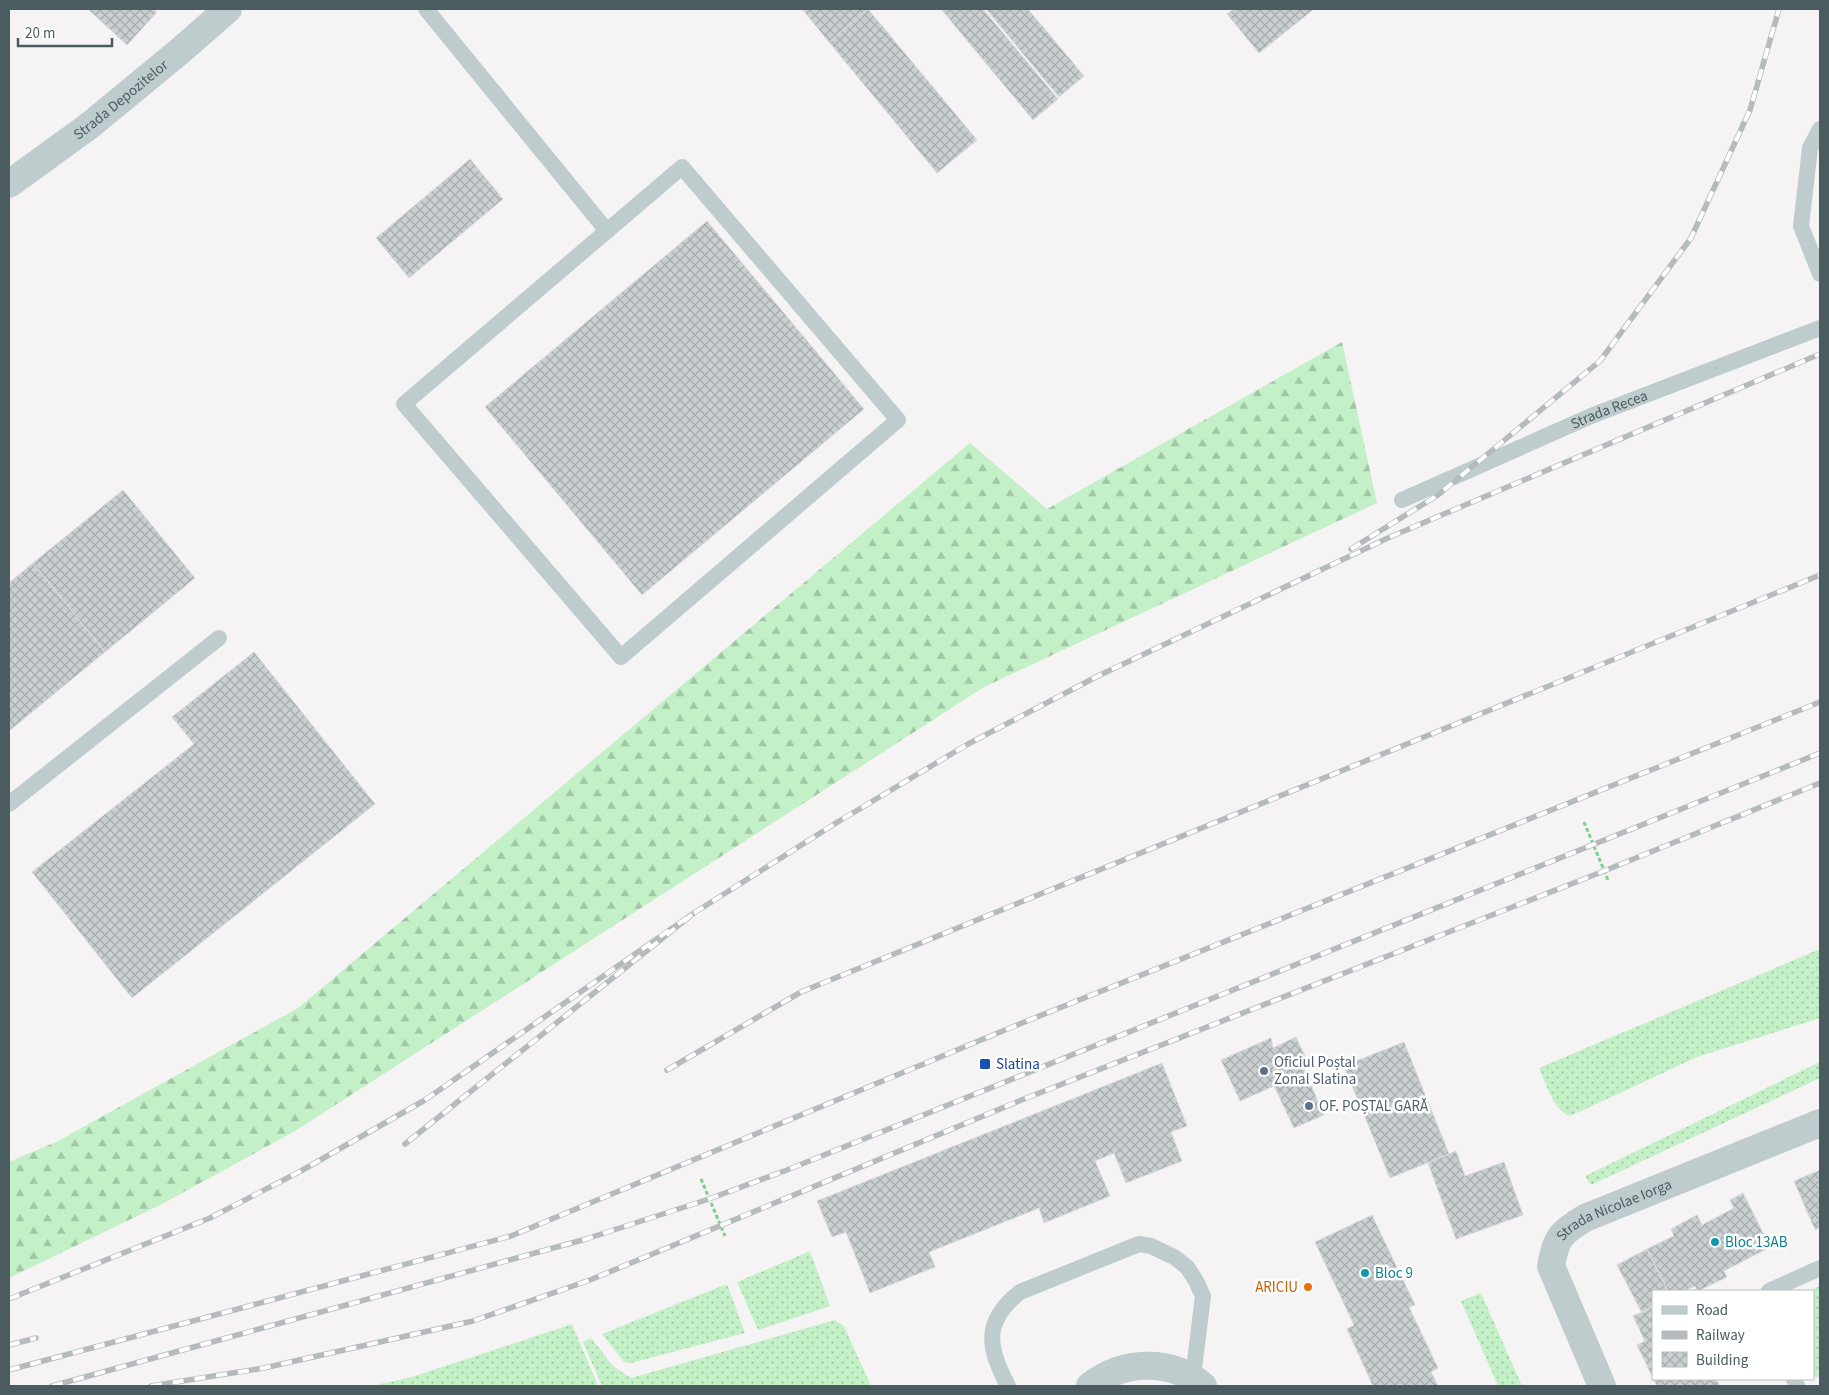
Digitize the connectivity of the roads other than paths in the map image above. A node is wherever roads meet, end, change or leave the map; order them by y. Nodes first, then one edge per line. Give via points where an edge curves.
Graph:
1 (228, 9) edge
2 (426, 9) edge
3 (1820, 129) edge
4 (9, 184) edge
5 (607, 231) junction
6 (1820, 274) edge
7 (1820, 328) edge
8 (1402, 500) dead end
9 (219, 638) dead end
10 (9, 804) edge
11 (1820, 1123) edge
12 (1820, 1268) edge
13 (1772, 1290) edge
14 (1198, 1382) edge
15 (1008, 1386) edge
16 (1090, 1386) edge
17 (1602, 1386) edge

1 - 4 street, Strada Depozitelor via 90,126
2 - 5 lane
3 - 6 lane via 1810,148 1801,226
5 - 5 lane via 404,404 621,657 898,420 682,167
7 - 8 lane, Strada Recea via 1591,416
9 - 10 lane
11 - 17 street, Strada Nicolae Iorga via 1585,1218 1566,1230 1554,1246 1550,1266
12 - 13 lane
14 - 15 lane via 1203,1296 1187,1267 1174,1257 1139,1244 1020,1292 1008,1301 994,1324 992,1338 997,1365
14 - 16 street via 1164,1366 1131,1367 1101,1377

